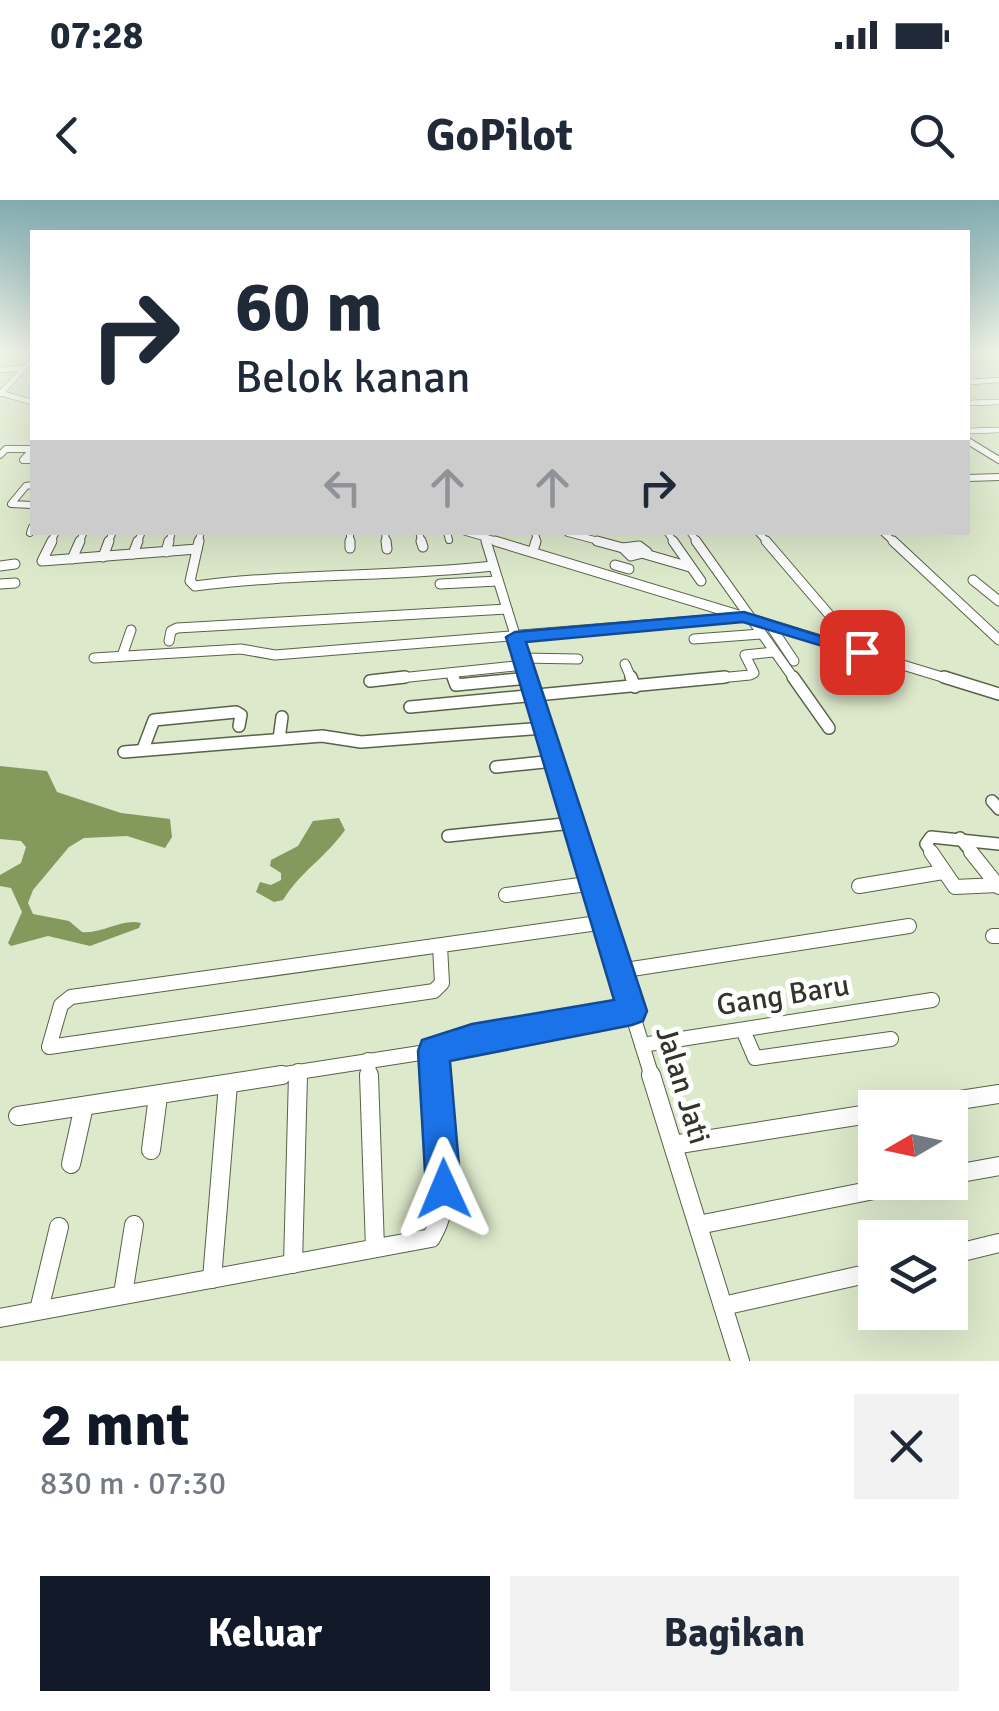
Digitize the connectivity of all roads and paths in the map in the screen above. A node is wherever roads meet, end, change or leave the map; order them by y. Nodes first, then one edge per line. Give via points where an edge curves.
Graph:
1 (999, 430) edge
2 (970, 431) edge
3 (970, 442) edge
4 (30, 449) edge
5 (0, 455) edge
6 (999, 460) edge
7 (999, 477) edge
8 (970, 478) edge
9 (30, 486) edge
10 (30, 506) edge
11 (54, 535) edge
12 (83, 535) edge
13 (113, 535) edge
14 (141, 535) edge
15 (171, 535) edge
16 (200, 535) edge
17 (350, 535) edge
18 (386, 535) edge
19 (421, 535) edge
20 (476, 535) edge
21 (536, 535) edge
22 (583, 535) edge
23 (625, 535) edge
24 (669, 535) edge
25 (692, 535) edge
26 (761, 535) edge
27 (887, 535) edge
28 (485, 538) junction
29 (423, 546) dead end
30 (350, 548) dead end
31 (197, 549) junction
32 (627, 549) junction
33 (387, 550) dead end
34 (166, 552) junction
35 (533, 552) junction
36 (133, 554) junction
37 (642, 555) junction
38 (103, 556) junction
39 (72, 559) junction
40 (14, 564) dead end
41 (615, 565) junction
42 (0, 566) edge
43 (493, 566) junction
44 (690, 567) junction
45 (600, 572) junction
46 (627, 574) junction
47 (974, 580) dead end
48 (498, 582) junction
49 (701, 582) dead end
50 (15, 583) dead end
51 (0, 584) edge
52 (440, 584) dead end
53 (999, 600) edge
54 (507, 609) junction
55 (748, 618) junction
56 (770, 625) junction
57 (132, 630) dead end
58 (762, 634) junction
59 (515, 637) junction
60 (694, 639) dead end
61 (169, 640) dead end
62 (999, 640) edge
63 (773, 652) junction
64 (862, 652) junction
65 (122, 656) junction
66 (94, 658) dead end
67 (578, 659) dead end
68 (794, 661) dead end
69 (523, 662) junction
70 (624, 664) dead end
71 (451, 673) junction
72 (528, 678) junction
73 (370, 681) dead end
74 (635, 687) junction
75 (999, 694) edge
76 (535, 698) junction
77 (410, 706) dead end
78 (282, 716) dead end
79 (239, 726) dead end
80 (829, 728) dead end
81 (278, 740) junction
82 (549, 743) junction
83 (142, 750) junction
84 (124, 752) dead end
85 (496, 766) dead end
86 (573, 823) junction
87 (448, 836) dead end
88 (960, 838) junction
89 (999, 844) edge
90 (944, 872) junction
91 (594, 883) junction
92 (859, 886) dead end
93 (998, 886) edge
94 (506, 896) dead end
95 (606, 922) junction
96 (909, 926) dead end
97 (440, 946) junction
98 (620, 972) junction
99 (932, 1000) dead end
100 (632, 1011) junction
101 (743, 1030) junction
102 (891, 1039) dead end
103 (642, 1044) junction
104 (433, 1051) junction
105 (368, 1060) junction
106 (298, 1071) junction
107 (228, 1084) junction
108 (999, 1094) edge
109 (158, 1096) junction
110 (968, 1099) edge
111 (84, 1106) junction
112 (18, 1116) dead end
113 (858, 1116) edge
114 (674, 1145) junction
115 (151, 1150) dead end
116 (70, 1164) dead end
117 (999, 1166) edge
118 (968, 1172) edge
119 (858, 1193) edge
120 (134, 1225) dead end
121 (698, 1225) junction
122 (59, 1228) dead end
123 (999, 1243) edge
124 (375, 1248) junction
125 (968, 1251) edge
126 (293, 1264) junction
127 (858, 1276) edge
128 (212, 1279) junction
129 (123, 1294) junction
130 (724, 1306) junction
131 (39, 1310) junction
132 (0, 1318) edge
133 (740, 1361) edge

1 - 2 street
3 - 6 street
4 - 5 street
7 - 8 street
9 - 10 street via 11,504
11 - 39 street via 42,560
12 - 39 street
13 - 38 street
14 - 36 street
15 - 34 street
16 - 31 street
17 - 30 street
18 - 33 street
19 - 29 street
20 - 28 street
21 - 35 street
22 - 32 street
23 - 32 street
24 - 44 street
25 - 55 street
26 - 64 street
27 - 62 street
28 - 35 street
28 - 43 street, Jalan Jati
31 - 34 street
31 - 43 street via 190,581 195,586
32 - 37 street via 645,548
32 - 41 street
34 - 36 street
35 - 45 street
36 - 38 street
37 - 44 street
37 - 46 street
38 - 39 street
40 - 42 street
41 - 45 street
41 - 46 street
43 - 48 street, Jalan Jati
44 - 49 street
45 - 46 street
46 - 55 street
47 - 53 street
48 - 52 street
48 - 54 street, Jalan Jati
50 - 51 street
54 - 59 street, Jalan Jati
54 - 61 street via 177,628
55 - 56 street
55 - 58 street
55 - 59 street
56 - 64 street
56 - 68 street
57 - 65 street
58 - 60 street
58 - 63 street
59 - 65 street via 275,655 242,650
59 - 69 street, Jalan Jati
63 - 74 street via 745,655 752,674
63 - 80 street
64 - 75 street
65 - 66 street
67 - 69 street
69 - 71 street
69 - 72 street, Jalan Jati
70 - 74 street
71 - 72 street via 456,685
71 - 73 street
72 - 76 street, Jalan Jati
74 - 76 street
76 - 77 street
76 - 82 street, Jalan Jati
78 - 81 street
79 - 83 street via 236,712 154,720
81 - 82 street
81 - 83 street
82 - 85 street
82 - 86 street, Jalan Jati
83 - 84 street
86 - 87 street
86 - 91 street, Jalan Jati
88 - 89 street
88 - 90 street via 926,844
88 - 93 street
90 - 92 street
90 - 93 street via 959,888
91 - 94 street
91 - 95 street, Jalan Jati
95 - 97 street
95 - 98 street, Jalan Jati
96 - 98 street
97 - 97 street via 71,997 61,1004 49,1047 434,991 442,983
98 - 100 street, Jalan Jati
99 - 101 street, Gang Baru
100 - 103 street, Jalan Jati
100 - 104 street
101 - 102 street via 755,1058
101 - 103 street, Gang Baru
103 - 114 street, Jalan Jati
104 - 105 street
104 - 124 street via 445,1166 438,1231
105 - 106 street
105 - 124 street
106 - 107 street
106 - 126 street
107 - 109 street
107 - 128 street
108 - 110 street
109 - 111 street
109 - 115 street
111 - 112 street
111 - 116 street
113 - 114 street
114 - 121 street, Jalan Jati
117 - 118 street
119 - 121 street
120 - 129 street
121 - 130 street, Jalan Jati
122 - 131 street
123 - 125 street
124 - 126 street
126 - 128 street
127 - 130 street
128 - 129 street
129 - 131 street
130 - 133 street, Jalan Jati
131 - 132 street

